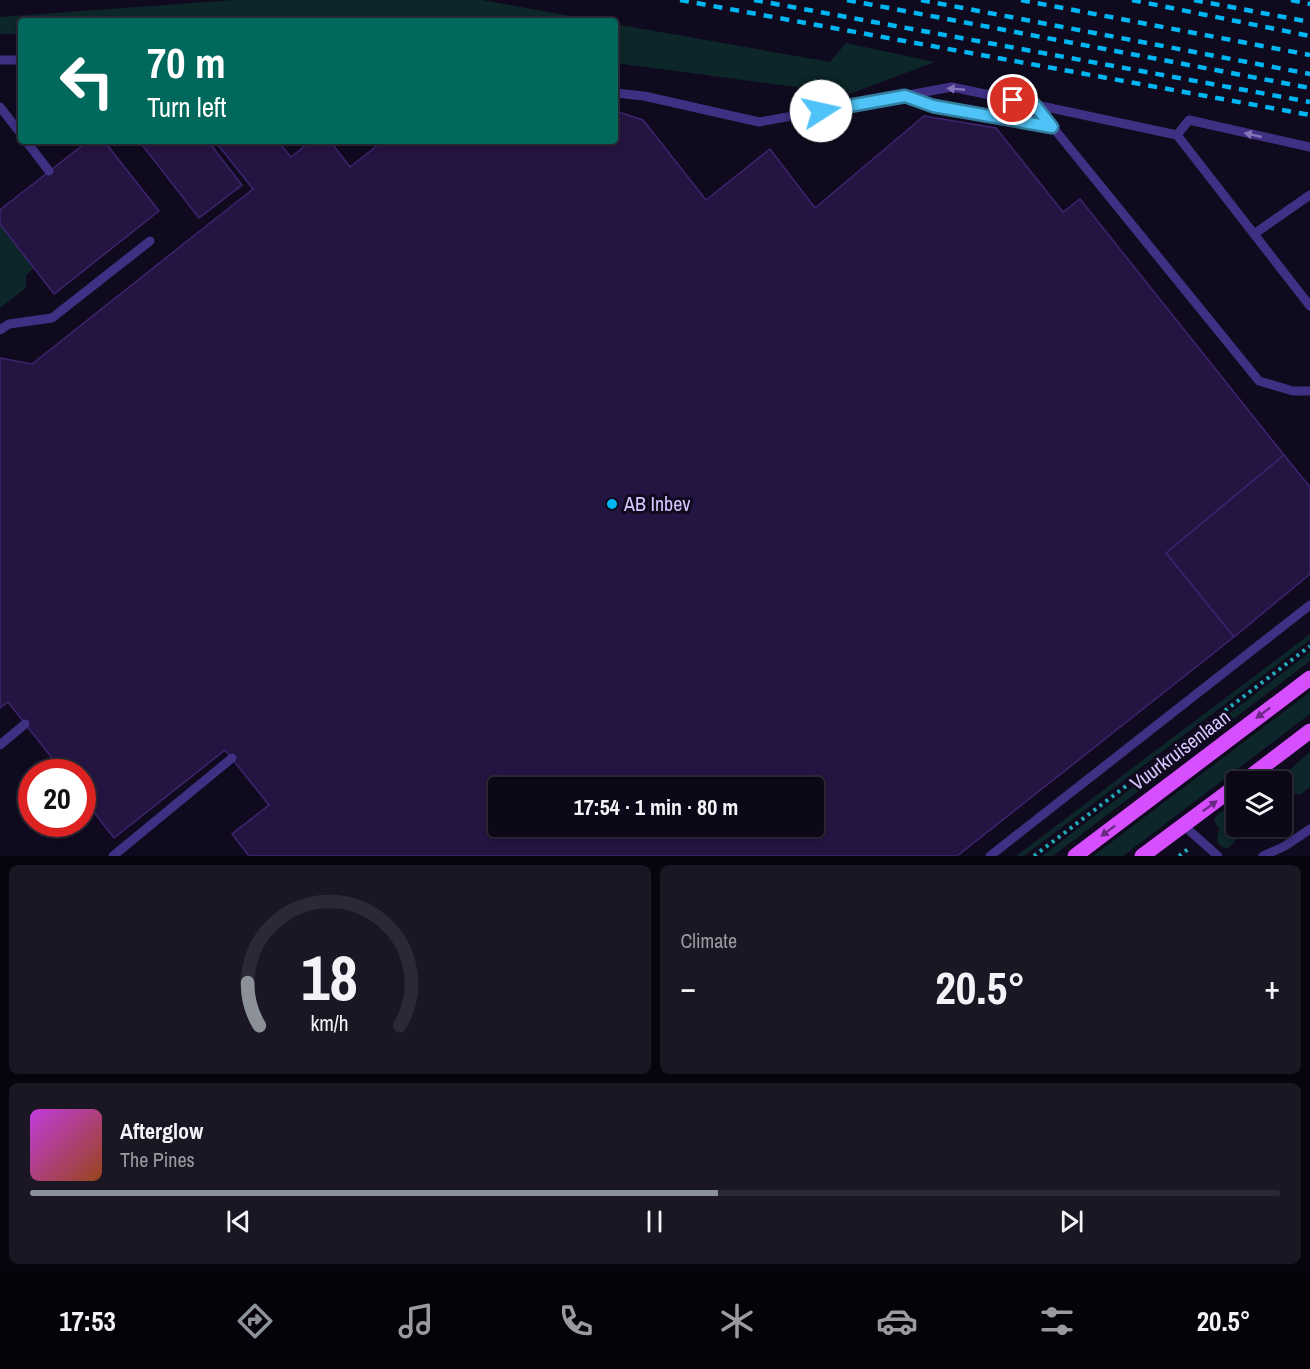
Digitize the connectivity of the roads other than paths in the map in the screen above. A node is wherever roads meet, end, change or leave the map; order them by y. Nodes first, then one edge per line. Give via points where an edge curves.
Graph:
1 (0, 60) edge
2 (18, 60) edge
3 (618, 93) edge
4 (905, 96) junction
5 (1034, 104) junction
6 (0, 107) edge
7 (1052, 127) junction
8 (18, 130) edge
9 (1177, 135) junction
10 (28, 144) edge
11 (1310, 147) edge
12 (49, 171) dead end
13 (1310, 195) edge
14 (1254, 234) junction
15 (150, 241) dead end
16 (1310, 306) edge
17 (0, 330) edge
18 (1310, 391) edge
19 (1310, 605) edge
20 (1310, 678) edge
21 (26, 724) dead end
22 (1310, 731) edge
23 (0, 745) edge
24 (232, 758) dead end
25 (1257, 771) edge
26 (1226, 793) edge
27 (1183, 825) junction
28 (1310, 829) edge
29 (113, 856) edge
30 (990, 856) edge
31 (1075, 856) edge
32 (1142, 856) edge
33 (1218, 856) edge
34 (1263, 856) edge

1 - 2 lane
3 - 4 lane via 759,122
5 -> 4 lane via 952,87
4 - 7 lane via 933,106
5 - 7 lane
5 - 9 lane
6 - 8 lane
7 - 18 lane via 1259,381 1293,391
11 -> 9 lane via 1190,120
9 - 14 lane
10 - 12 lane
13 - 14 lane
14 - 16 lane
15 - 17 lane via 52,318 9,324
19 - 30 lane
20 -> 31 main road, Vuurkruisenlaan
21 - 23 lane
22 - 25 main road
24 - 29 lane
27 -> 26 main road
27 - 32 main road
27 - 33 lane
28 - 34 lane

